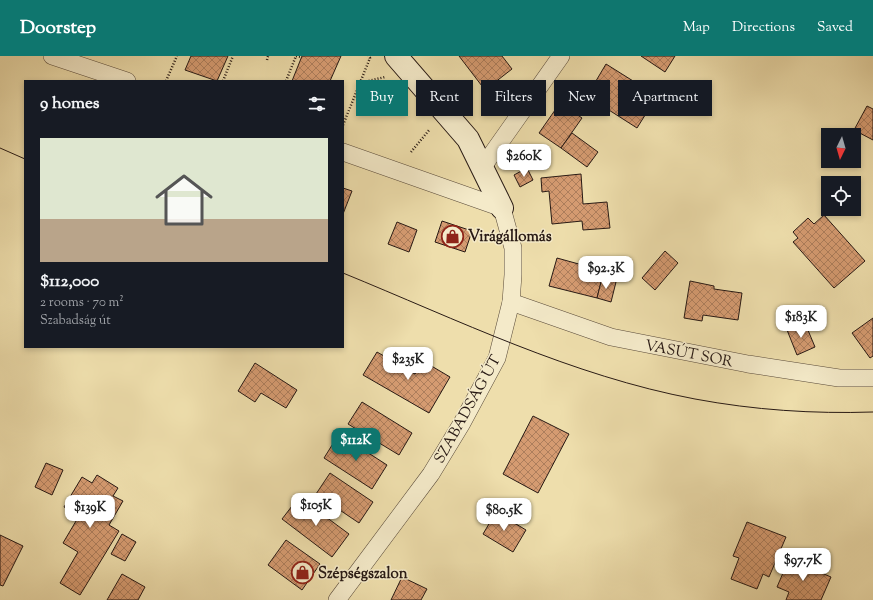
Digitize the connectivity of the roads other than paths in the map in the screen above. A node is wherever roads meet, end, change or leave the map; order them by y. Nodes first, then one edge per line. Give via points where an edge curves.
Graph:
1 (52, 56) edge
2 (396, 56) edge
3 (561, 56) edge
4 (123, 80) edge
5 (344, 152) edge
6 (482, 168) junction
7 (502, 208) junction
8 (511, 302) junction
9 (873, 378) edge
10 (337, 600) edge

1 - 4 street
2 - 6 street, SZABADSÁG ÚT via 468,138
3 - 6 street
5 - 7 street
6 - 7 street, SZABADSÁG ÚT
7 - 8 street, SZABADSÁG ÚT via 513,248
8 - 9 street, VASÚT SOR via 611,337 748,364 839,378
8 - 10 street, SZABADSÁG ÚT via 497,358 462,424 431,474

